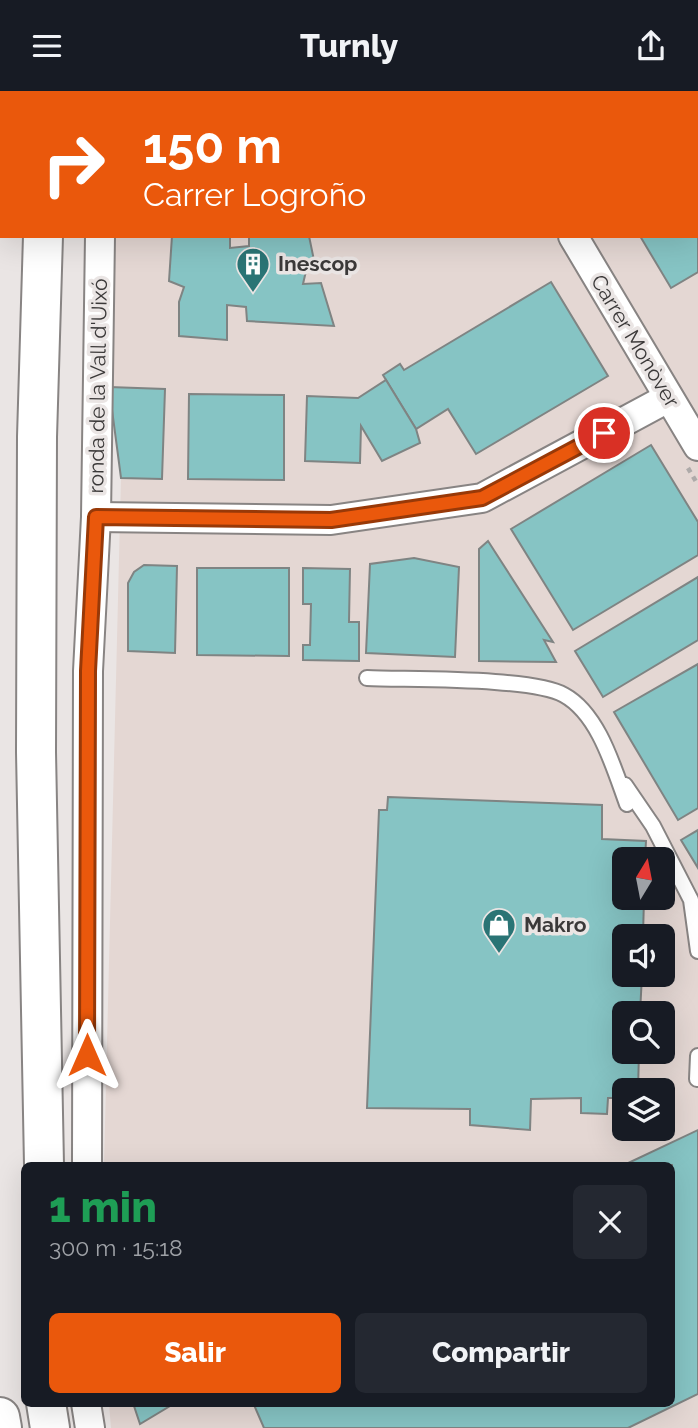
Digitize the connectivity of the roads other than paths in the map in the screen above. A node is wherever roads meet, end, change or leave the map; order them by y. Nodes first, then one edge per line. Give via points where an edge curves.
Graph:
1 (43, 238) edge
2 (100, 238) edge
3 (574, 238) edge
4 (668, 398) junction
5 (698, 446) edge
6 (96, 517) junction
7 (367, 678) dead end
8 (614, 769) junction
9 (627, 804) dead end
10 (698, 951) edge
11 (698, 1056) edge
12 (697, 1079) edge
13 (44, 1162) edge
14 (87, 1162) edge
15 (47, 1407) edge
16 (87, 1407) edge
17 (0, 1417) edge
18 (2, 1428) edge
19 (50, 1428) edge
20 (90, 1428) edge

1 - 13 main road via 36,752
2 - 6 street, ronda de la Vall d'Uixó
3 - 4 street, Carrer Monòver
4 - 5 street, Carrer Monòver
4 - 6 street via 482,498 331,520
6 - 14 street, ronda de la Vall d'Uixó via 88,671
7 - 8 lane via 507,684 564,695 589,717
8 - 9 lane
8 - 10 lane via 653,826 691,900
11 - 12 lane
15 - 19 main road
16 - 20 street
17 - 18 main road

